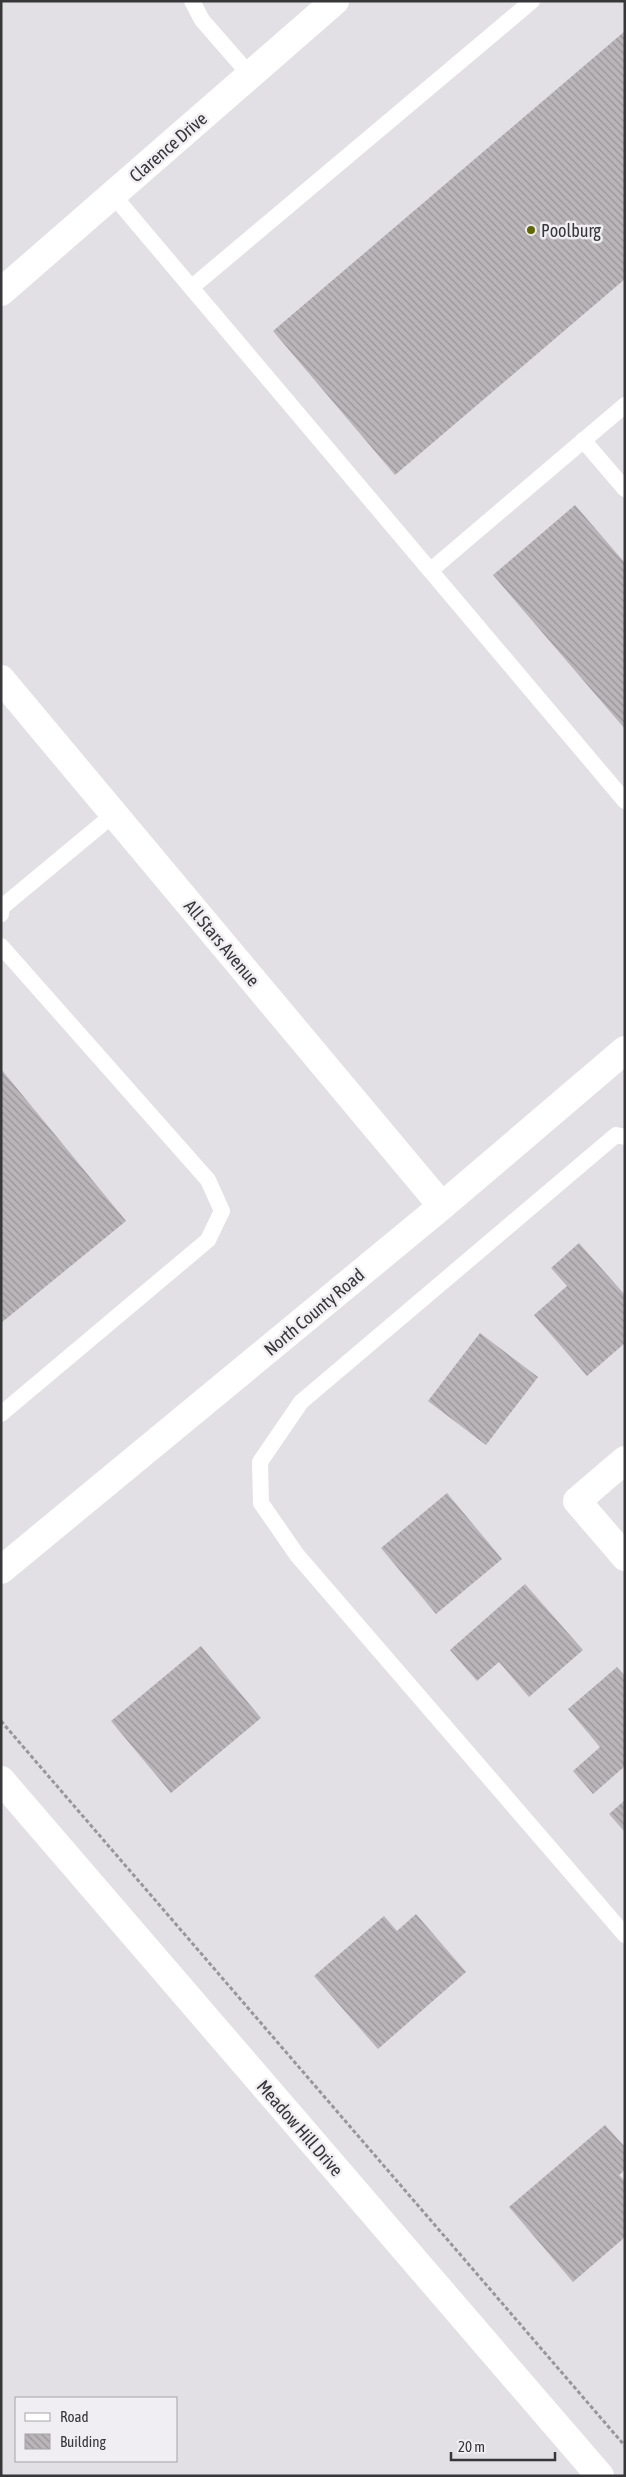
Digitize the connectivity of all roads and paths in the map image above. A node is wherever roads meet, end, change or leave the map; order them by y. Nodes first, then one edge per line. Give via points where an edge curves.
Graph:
1 (192, 1) edge
2 (335, 1) edge
3 (532, 1) edge
4 (250, 75) junction
5 (113, 195) junction
6 (192, 287) junction
7 (1, 292) edge
8 (625, 405) edge
9 (583, 440) junction
10 (625, 489) edge
11 (431, 570) junction
12 (1, 679) edge
13 (625, 801) edge
14 (114, 814) junction
15 (1, 914) edge
16 (1, 946) edge
17 (625, 1050) edge
18 (625, 1137) edge
19 (442, 1206) junction
20 (1, 1414) edge
21 (625, 1460) edge
22 (625, 1557) edge
23 (1, 1570) edge
24 (1, 1721) edge
25 (1, 1780) edge
26 (625, 1935) edge
27 (625, 2446) edge
28 (600, 2476) edge

1 - 4 lane via 202,20
2 - 4 street, Clarence Drive
3 - 6 lane
4 - 5 street, Clarence Drive
5 - 6 lane
5 - 7 street, Clarence Drive
6 - 11 lane
8 - 9 lane
9 - 10 lane
9 - 11 lane
11 - 13 lane
12 - 14 street, All Stars Avenue
14 - 15 lane via 2,908
14 - 19 street, All Stars Avenue
16 - 20 lane via 208,1180 222,1211 208,1240
17 - 19 street, North County Road
18 - 26 lane via 616,1135 301,1402 260,1462 261,1503 297,1554
19 - 23 street, North County Road
21 - 22 street via 577,1501
24 - 27 path
25 - 28 street, Meadow Hill Drive

